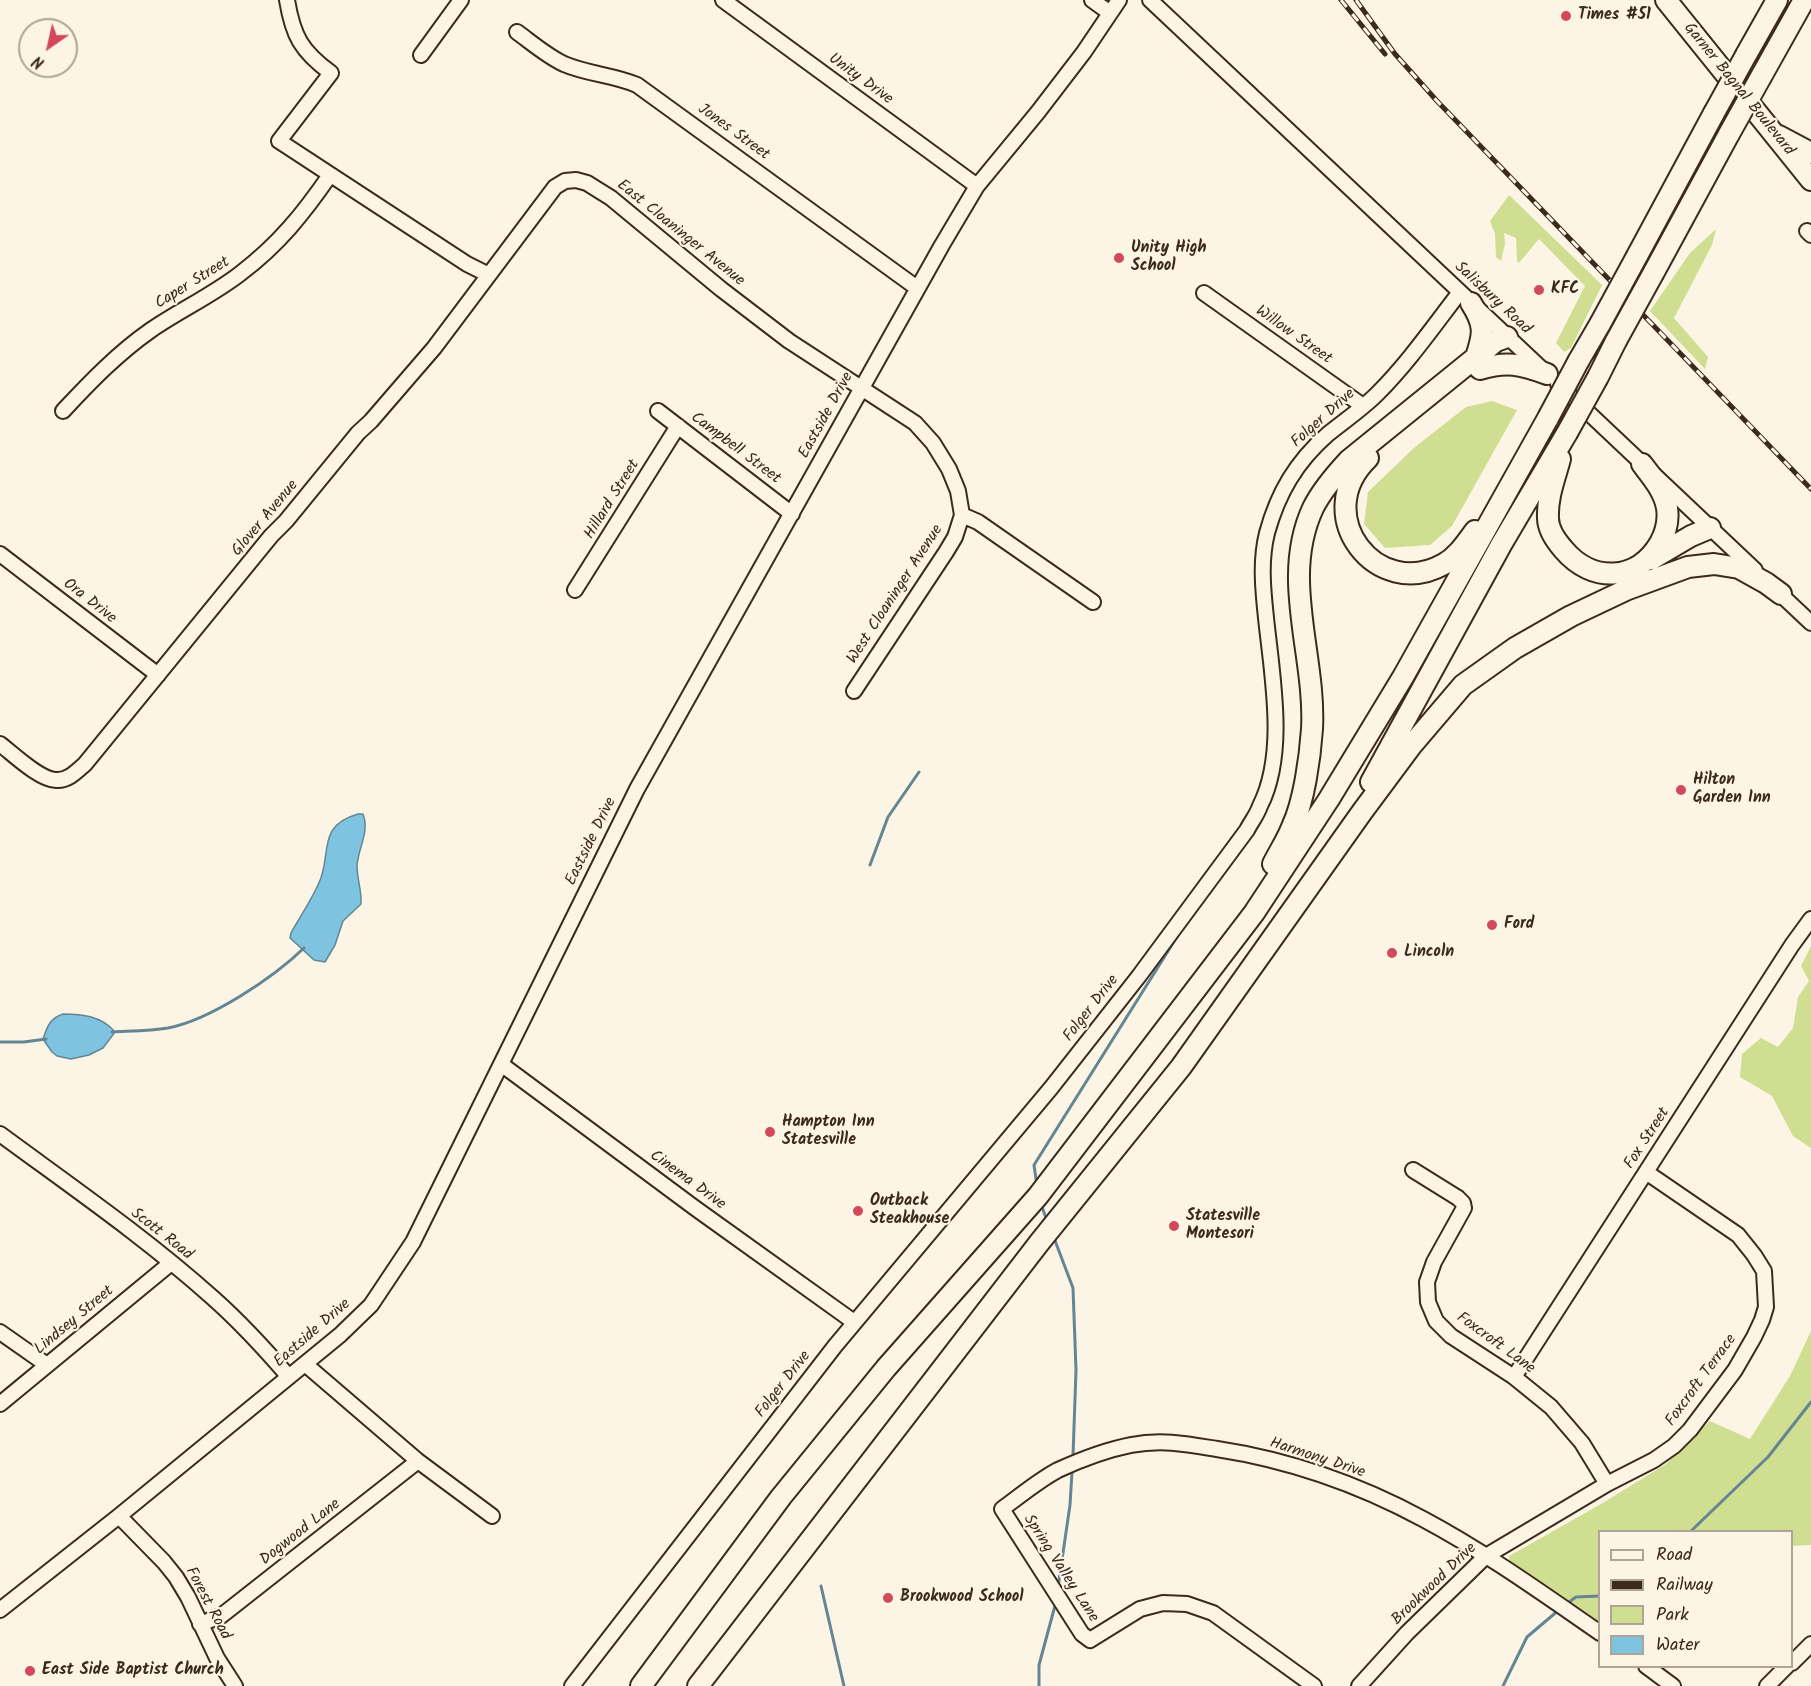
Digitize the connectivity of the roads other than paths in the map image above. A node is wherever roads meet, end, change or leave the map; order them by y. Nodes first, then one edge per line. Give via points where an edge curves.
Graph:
1 (287, 0) edge
2 (461, 0) edge
3 (723, 0) edge
4 (1092, 0) edge
5 (1119, 0) edge
6 (1150, 0) edge
7 (1666, 0) edge
8 (1766, 0) edge
9 (1777, 0) edge
10 (1804, 0) edge
11 (1110, 13) junction
12 (517, 32) dead end
13 (421, 55) dead end
14 (1746, 55) junction
15 (1772, 133) junction
16 (1811, 153) edge
17 (330, 175) junction
18 (1811, 180) edge
19 (977, 186) junction
20 (489, 275) junction
21 (917, 288) junction
22 (1204, 293) dead end
23 (1466, 298) junction
24 (1507, 337) junction
25 (1478, 363) junction
26 (1547, 374) junction
27 (860, 389) junction
28 (1363, 406) junction
29 (63, 411) dead end
30 (658, 411) dead end
31 (678, 426) junction
32 (1567, 433) junction
33 (1532, 447) junction
34 (1642, 464) junction
35 (792, 514) junction
36 (962, 515) junction
37 (1710, 528) junction
38 (0, 554) edge
39 (1643, 564) junction
40 (1664, 575) junction
41 (575, 590) dead end
42 (1781, 594) junction
43 (1093, 602) dead end
44 (1811, 623) edge
45 (158, 675) junction
46 (854, 691) dead end
47 (0, 744) edge
48 (1314, 880) junction
49 (1811, 919) edge
50 (501, 1064) junction
51 (1123, 1084) junction
52 (0, 1134) edge
53 (1413, 1170) dead end
54 (1646, 1172) junction
55 (171, 1263) junction
56 (854, 1323) junction
57 (0, 1332) edge
58 (305, 1364) junction
59 (46, 1365) junction
60 (289, 1377) junction
61 (1514, 1377) junction
62 (0, 1404) edge
63 (418, 1461) junction
64 (1607, 1484) junction
65 (1002, 1509) joint
66 (119, 1516) junction
67 (492, 1516) dead end
68 (1486, 1556) junction
69 (0, 1610) edge
70 (200, 1624) junction
71 (1598, 1632) edge
72 (1811, 1644) edge
73 (1793, 1661) edge
74 (1649, 1668) edge
75 (1785, 1668) edge
76 (235, 1686) edge
77 (572, 1686) edge
78 (641, 1686) edge
79 (698, 1686) edge
80 (1314, 1686) edge
81 (1359, 1686) edge
82 (1673, 1686) edge
83 (1767, 1686) edge

1 - 17 street via 300,43 331,73 279,141
2 - 13 street
3 - 19 street, Unity Drive
4 - 11 street
5 - 11 street, Eastside Drive
6 - 23 street, Salisbury Road
7 - 15 highway, Garner Bagnal Boulevard
8 - 14 highway
9 - 14 highway
10 - 32 highway, bridge
11 - 19 street, Eastside Drive via 1045,104
12 - 21 street, Jones Street via 564,64 625,80 650,93
14 - 33 highway, bridge
15 - 16 highway
15 - 18 highway, Garner Bagnal Boulevard
17 - 20 street
17 - 29 street, Caper Street via 274,245 240,274 150,330 104,368
19 - 21 street, Eastside Drive
20 - 27 street, East Cloaninger Avenue via 555,187 565,181 587,183 611,198 721,289
20 - 45 street, Glover Avenue via 434,348 358,433
21 - 27 street, Eastside Drive
22 - 28 street, Willow Street
23 - 24 street, Salisbury Road
23 - 25 highway via 1481,318 1483,338
23 - 28 street, Folger Drive
24 - 25 highway via 1496,341
24 - 26 street, Salisbury Road
25 - 26 highway via 1508,363
25 - 33 highway via 1367,458 1352,476 1345,497 1352,538 1365,555 1383,567 1403,573 1424,572 1444,564 1460,550 1492,508
25 - 51 highway via 1348,460 1313,507 1298,564 1312,728 1307,777 1293,825 1262,884
26 - 34 street, Salisbury Road
27 - 35 street, Eastside Drive
27 - 36 street, East Cloaninger Avenue via 915,423 933,443 958,491
28 - 56 street, Folger Drive via 1300,462 1287,482 1267,532 1263,576 1275,703 1275,749 1269,783 1257,813 1229,856 1046,1095
30 - 31 street, Campbell Street
31 - 35 street, Campbell Street
31 - 41 street, Hillard Street
32 - 39 highway via 1549,497 1548,520 1556,541 1571,558 1608,574 1627,572
32 - 48 highway
33 - 51 highway via 1403,677 1329,799 1254,913
34 - 37 street, Salisbury Road
34 - 39 highway via 1657,483 1668,520 1664,535
35 - 50 street, Eastside Drive via 637,789
36 - 43 street via 978,522
36 - 46 street, West Cloaninger Avenue via 946,552
37 - 39 highway
37 - 40 highway via 1691,554
37 - 42 street, Salisbury Road
38 - 45 street, Ora Drive
40 - 42 highway via 1688,567 1722,565 1739,568
40 - 48 highway via 1570,616 1463,685 1411,746
42 - 44 street, Salisbury Road
45 - 47 street, Glover Avenue via 85,764 63,779 44,777
48 - 79 highway via 1181,1067 1045,1236
49 - 54 street, Fox Street
50 - 56 street, Cinema Drive
50 - 58 street, Eastside Drive via 413,1242 393,1274 371,1305
51 - 78 highway via 1038,1196 886,1368 782,1497
52 - 55 street, Scott Road
53 - 61 street, Foxcroft Lane via 1458,1198 1464,1208 1427,1282 1428,1302 1436,1321 1451,1336
54 - 61 street, Fox Street
54 - 64 street, Foxcroft Terrace via 1738,1234 1764,1271 1766,1307 1735,1370 1690,1430 1654,1460
55 - 59 street, Lindsey Street
55 - 60 street, Scott Road via 221,1305
56 - 77 street, Folger Drive
57 - 59 street
58 - 60 street, Eastside Drive
58 - 63 street
59 - 62 street, Lindsey Street
60 - 66 street, Eastside Drive
61 - 64 street, Foxcroft Lane via 1551,1407 1572,1431
63 - 67 street
63 - 70 street, Dogwood Lane via 221,1616
64 - 68 street, Brookwood Drive
65 - 68 street, Harmony Drive via 1057,1471 1094,1455 1169,1441 1302,1468 1424,1519
65 - 80 street, Spring Valley Lane via 1082,1634 1090,1640 1140,1609 1187,1604 1213,1613
66 - 69 street, Eastside Drive
66 - 70 street, Forest Road via 176,1577
68 - 71 street, Harmony Drive
68 - 81 street, Brookwood Drive
70 - 76 street, Forest Road
72 - 73 street
74 - 82 street
75 - 83 street

